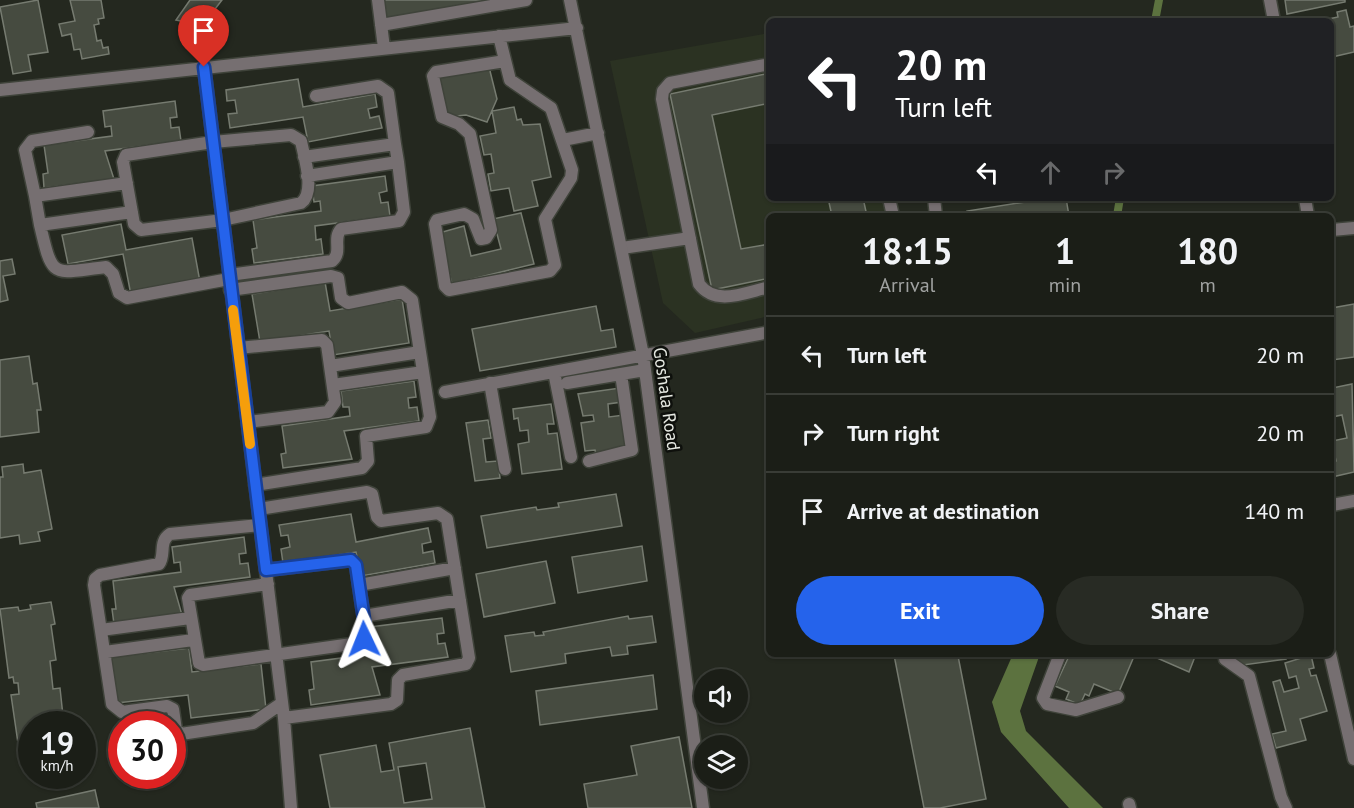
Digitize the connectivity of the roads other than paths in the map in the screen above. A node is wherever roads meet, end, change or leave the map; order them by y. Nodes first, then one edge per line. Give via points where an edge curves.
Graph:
1 (378, 0) edge
2 (526, 0) edge
3 (570, 0) edge
4 (1270, 0) edge
5 (1273, 18) edge
6 (381, 25) junction
7 (577, 28) junction
8 (499, 36) junction
9 (384, 48) junction
10 (505, 61) junction
11 (766, 65) edge
12 (204, 67) junction
13 (0, 90) edge
14 (316, 96) dead end
15 (88, 132) dead end
16 (598, 133) junction
17 (563, 140) junction
18 (213, 142) junction
19 (395, 144) junction
20 (304, 157) junction
21 (398, 162) junction
22 (307, 176) junction
23 (127, 183) junction
24 (35, 195) junction
25 (132, 212) junction
26 (223, 220) junction
27 (40, 225) junction
28 (1354, 228) edge
29 (1334, 230) edge
30 (690, 238) junction
31 (622, 249) junction
32 (229, 281) junction
33 (766, 288) edge
34 (766, 333) edge
35 (238, 348) junction
36 (420, 352) junction
37 (643, 356) junction
38 (330, 366) junction
39 (645, 370) junction
40 (423, 372) junction
41 (554, 372) junction
42 (621, 374) junction
43 (490, 383) junction
44 (567, 383) dead end
45 (333, 385) junction
46 (445, 392) dead end
47 (248, 422) junction
48 (571, 458) dead end
49 (589, 461) dead end
50 (505, 469) dead end
51 (255, 485) junction
52 (1354, 501) edge
53 (1334, 505) edge
54 (259, 509) junction
55 (260, 525) junction
56 (455, 568) junction
57 (266, 570) junction
58 (268, 584) junction
59 (359, 585) junction
60 (460, 600) junction
61 (364, 616) junction
62 (190, 618) junction
63 (102, 630) junction
64 (193, 640) junction
65 (105, 652) junction
66 (276, 656) junction
67 (1059, 657) edge
68 (1225, 657) edge
69 (1331, 657) edge
70 (1118, 697) dead end
71 (282, 703) junction
72 (284, 718) junction
73 (1354, 759) edge
74 (291, 808) edge
75 (703, 808) edge
76 (1286, 808) edge

1 - 6 street
2 - 6 street
3 - 7 street, Goshala Road
4 - 5 street
6 - 9 street
7 - 8 street
7 - 16 street, Goshala Road
8 - 9 street
8 - 10 street
9 - 12 street
10 - 17 street via 510,80 551,108
10 - 17 street via 436,72 433,76 442,117 470,134 491,230 482,239 473,219 464,214 437,220 445,286 449,290 550,271 555,265 545,219 571,178
11 - 30 street via 670,83 663,91
12 - 13 street
12 - 18 street
14 - 19 street via 383,87 388,93
15 - 24 street via 28,144 25,150
16 - 17 street
16 - 31 street, Goshala Road
18 - 20 street via 297,136
18 - 23 street via 126,155 123,162
18 - 26 street
19 - 20 street
19 - 21 street
20 - 22 street
21 - 22 street
21 - 32 street via 404,212 399,221 341,229 337,236 338,253 332,261
22 - 26 street via 308,193 301,203
23 - 24 street
23 - 25 street
24 - 27 street
25 - 26 street via 134,224 141,230
25 - 27 street
26 - 32 street
27 - 32 street via 49,264 63,272 106,267 113,274 119,293 127,298
28 - 29 street
30 - 31 street
30 - 33 street via 699,284 706,293 723,297
31 - 37 street, Goshala Road
32 - 35 street
32 - 36 street via 331,276 338,278 341,298 348,303 402,292 412,300
34 - 37 street
35 - 38 street via 317,339 327,345
35 - 47 street
36 - 38 street
36 - 40 street
37 - 39 street, Goshala Road
37 - 41 street
38 - 45 street
39 - 42 street
39 - 75 street, Goshala Road
40 - 45 street
40 - 51 street via 430,417 426,427 366,436 368,461 362,468
41 - 43 street
41 - 48 street
42 - 44 street
42 - 49 street via 632,450
43 - 46 street
43 - 50 street
45 - 47 street via 335,402 328,412
47 - 51 street
51 - 54 street
52 - 53 street
54 - 55 street
54 - 56 street via 367,492 372,494 381,520 438,513 447,519
55 - 57 street
55 - 63 street via 170,534 162,544 159,564 100,575 94,585
56 - 59 street
56 - 60 street
57 - 58 street
57 - 59 street via 351,560 356,565
58 - 62 street via 190,596
58 - 66 street
59 - 61 street
60 - 61 street
60 - 72 street via 469,658 466,664 403,675 398,680 397,700 391,704
61 - 66 street via 366,633 359,643
62 - 63 street
62 - 64 street
63 - 65 street
64 - 65 street
64 - 66 street via 196,659 203,665
65 - 71 street via 115,709 122,712 167,706 173,709 176,730 181,734 253,723
66 - 71 street
67 - 70 street via 1043,698 1047,704 1076,710
68 - 76 street via 1249,676
69 - 73 street
71 - 72 street
72 - 74 street

